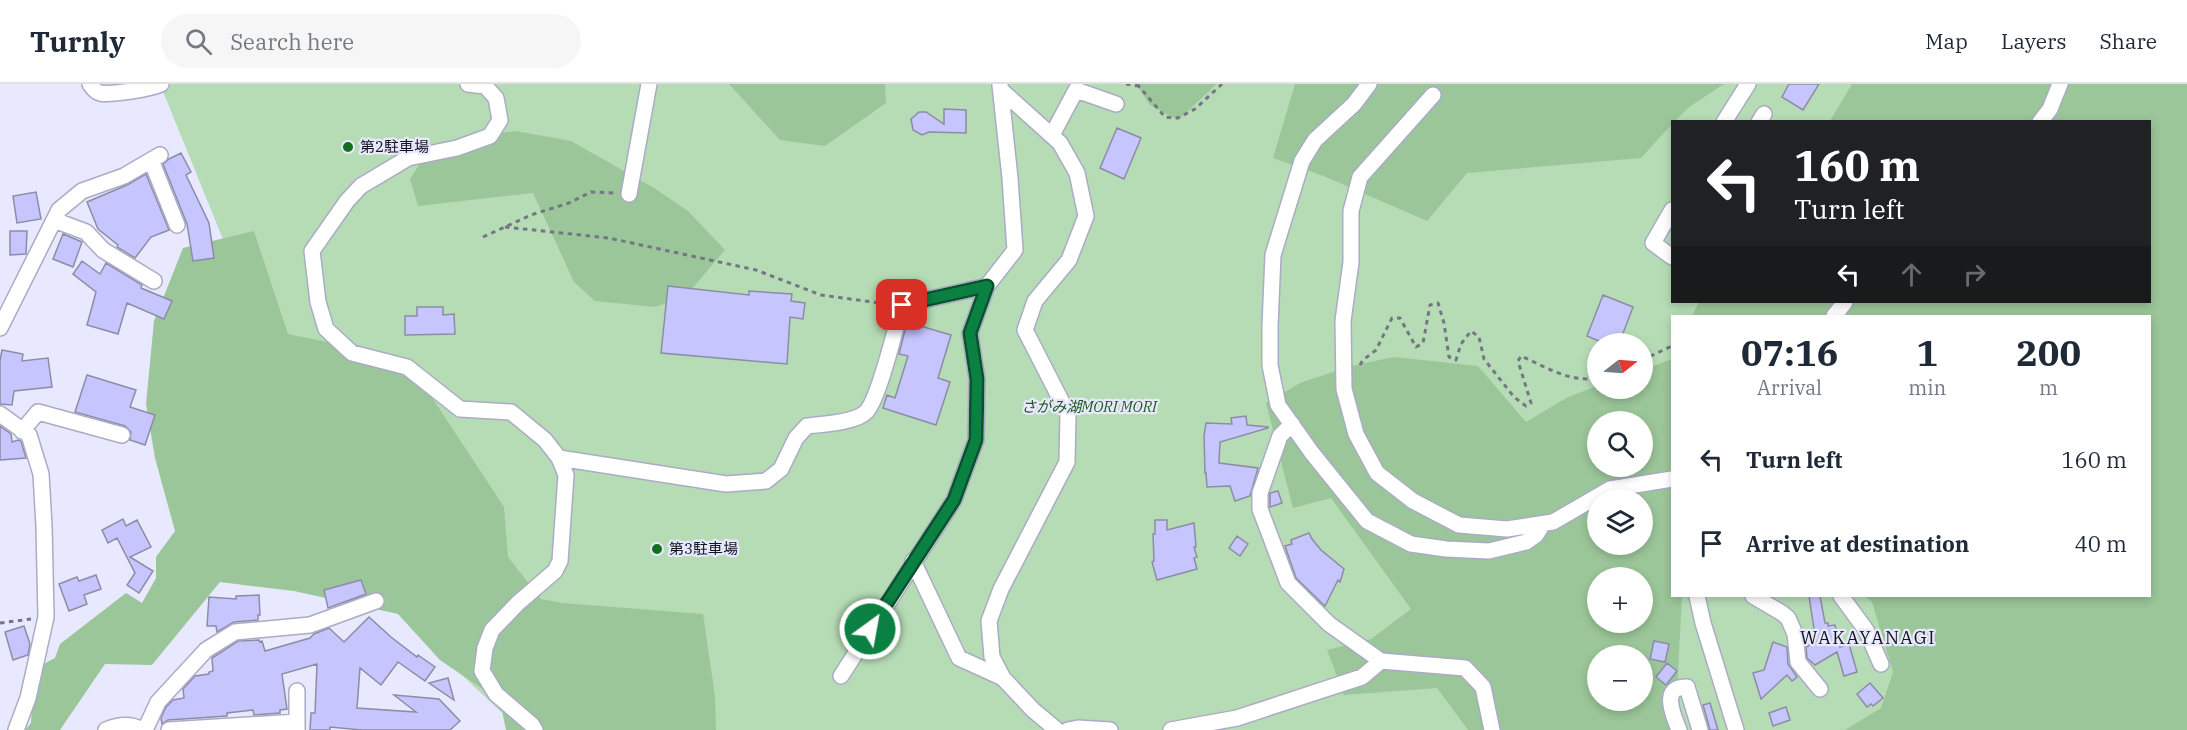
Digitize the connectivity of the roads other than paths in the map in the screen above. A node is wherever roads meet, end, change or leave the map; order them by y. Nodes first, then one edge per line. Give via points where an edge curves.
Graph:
1 (90, 84) edge
2 (161, 84) edge
3 (468, 84) edge
4 (649, 84) edge
5 (1369, 84) edge
6 (1748, 84) edge
7 (2060, 84) edge
8 (1000, 87) edge
9 (1433, 94) dead end
10 (1116, 104) dead end
11 (1725, 120) edge
12 (2042, 120) edge
13 (1052, 135) junction
14 (629, 194) road end
15 (1671, 212) edge
16 (54, 220) junction
17 (177, 225) dead end
18 (1671, 256) edge
19 (154, 281) dead end
20 (987, 286) junction
21 (1844, 303) edge
22 (1835, 315) edge
23 (0, 328) edge
24 (0, 414) edge
25 (1292, 424) junction
26 (22, 430) junction
27 (122, 435) dead end
28 (560, 458) junction
29 (1671, 479) edge
30 (1543, 524) junction
31 (913, 561) junction
32 (1696, 597) edge
33 (1755, 597) edge
34 (1842, 597) edge
35 (376, 602) dead end
36 (1381, 662) junction
37 (1881, 664) dead end
38 (841, 676) dead end
39 (1003, 678) junction
40 (1820, 689) dead end
41 (297, 691) dead end
42 (297, 726) edge
43 (16, 730) edge
44 (106, 730) edge
45 (143, 730) edge
46 (169, 730) edge
47 (535, 730) edge
48 (1057, 730) edge
49 (1068, 730) edge
50 (1110, 730) edge
51 (1171, 730) edge
52 (1492, 730) edge
53 (1679, 730) edge
54 (1700, 730) edge
55 (1736, 730) edge

1 - 2 street via 102,93
3 - 28 street via 485,86 496,98 500,120 490,136 457,148 408,158 361,186 312,251 318,302 326,328 352,353 407,367 460,410 511,412
4 - 14 street
5 - 25 street via 1354,104 1315,140 1302,161 1273,255 1270,364 1278,405
6 - 11 street
7 - 12 street
8 - 13 street
8 - 20 street via 1015,249
9 - 30 street via 1360,177 1351,211 1351,262 1342,321 1344,389 1356,434 1377,473 1413,501 1459,525 1507,529
10 - 13 street via 1076,90
13 - 39 street via 1077,173 1086,216 1069,260 1035,301 1025,330 1068,414 1066,462 1001,588 989,621 992,657
15 - 18 street via 1653,243
16 - 17 street via 82,191 124,176 155,157
16 - 19 street via 86,232 103,250
16 - 23 street
20 - 28 street via 902,305 875,397 865,413 845,421 807,426 796,438 782,469 766,481 726,484
20 - 31 street via 970,333 977,379 976,440 954,500
21 - 22 street
24 - 26 street
25 - 30 street via 1367,521 1411,544 1489,550 1526,542
25 - 36 street via 1280,436 1260,493 1260,509 1271,540 1288,583 1329,624
26 - 27 street via 38,412
26 - 43 street via 29,435 41,474 45,617 28,698
28 - 47 street via 566,475 560,561 555,572 492,630 482,671 496,694
29 - 30 street via 1610,489
31 - 38 street
31 - 39 street via 959,658
32 - 55 street
33 - 40 street via 1788,618 1795,634 1798,662
34 - 37 street via 1866,630
35 - 45 street via 310,625 235,632 206,650 158,702
36 - 51 street via 1362,677 1237,718
36 - 52 street via 1466,668 1483,687
39 - 48 street
41 - 42 street
42 - 46 street
44 - 45 street via 134,725
49 - 50 street
53 - 54 street via 1670,698 1680,687 1688,687

